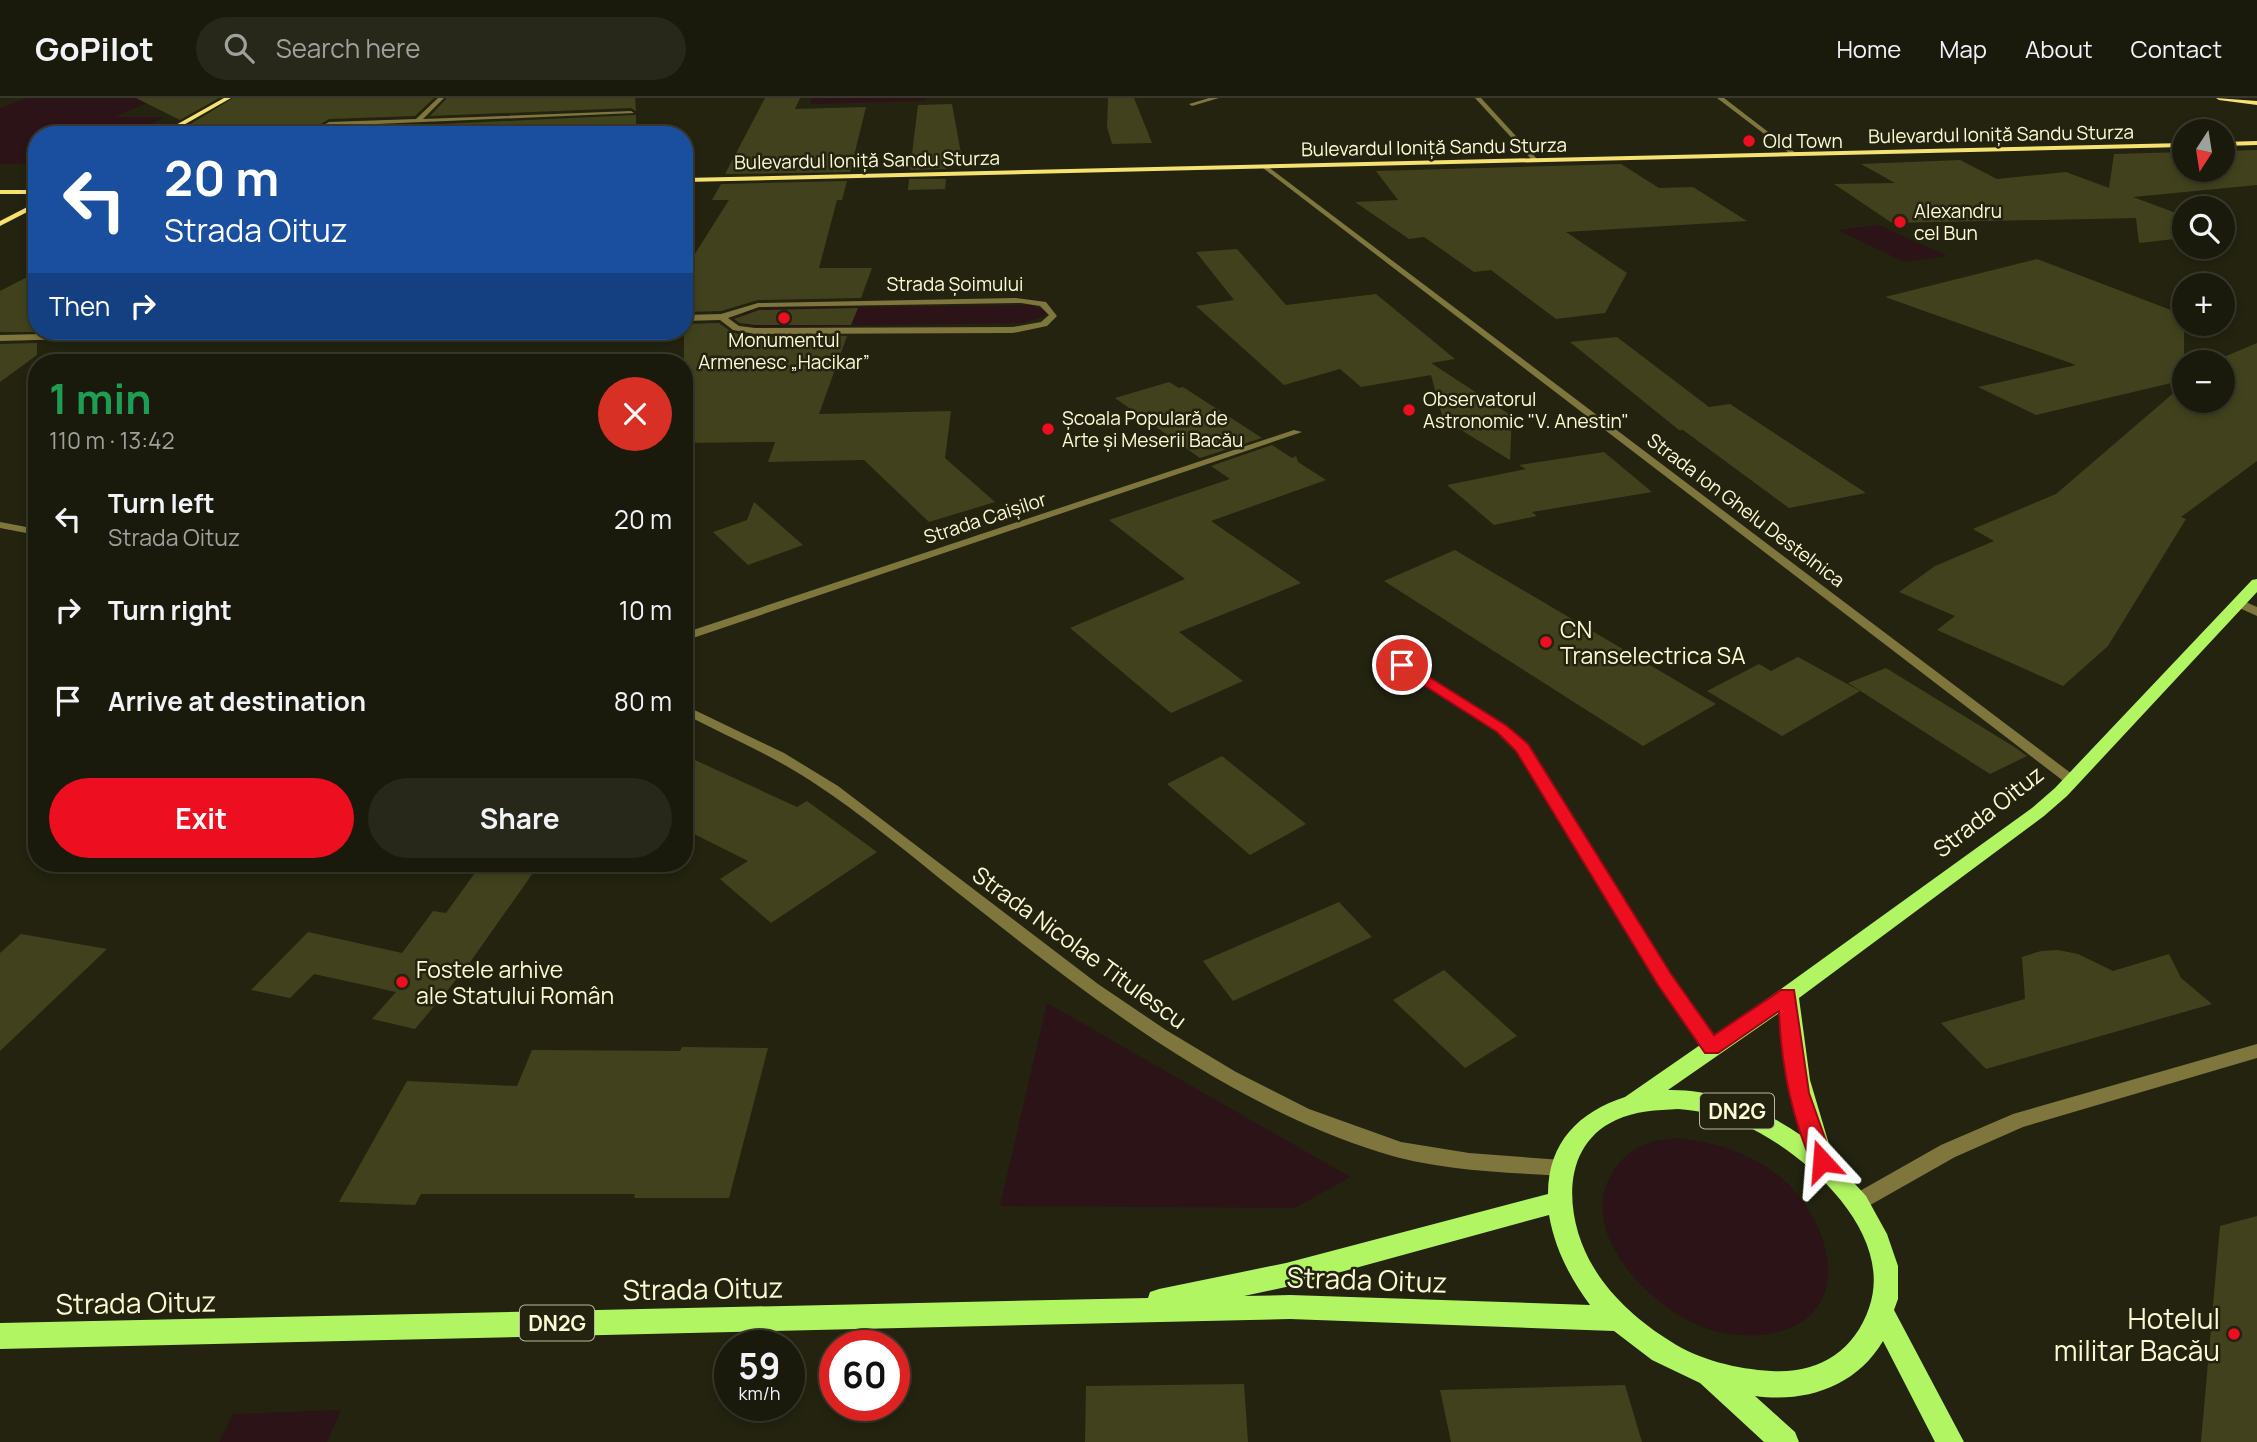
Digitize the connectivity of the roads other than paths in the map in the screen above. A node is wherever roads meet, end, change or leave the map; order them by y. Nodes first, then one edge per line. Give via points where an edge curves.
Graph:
1 (228, 98) edge
2 (441, 98) edge
3 (1216, 98) edge
4 (1478, 98) edge
5 (1720, 98) edge
6 (2219, 98) edge
7 (2257, 103) edge
8 (1192, 104) dead end
9 (631, 113) dead end
10 (416, 121) junction
11 (177, 126) edge
12 (326, 126) edge
13 (2257, 143) edge
14 (2235, 144) edge
15 (2172, 145) edge
16 (1795, 155) junction
17 (1535, 160) junction
18 (1265, 167) junction
19 (693, 180) edge
20 (0, 192) edge
21 (28, 192) edge
22 (28, 209) edge
23 (0, 224) edge
24 (722, 317) junction
25 (693, 318) edge
26 (28, 337) edge
27 (0, 338) edge
28 (1297, 432) dead end
29 (0, 525) edge
30 (28, 530) edge
31 (2257, 583) edge
32 (2239, 603) junction
33 (2257, 612) edge
34 (693, 634) edge
35 (1402, 665) dead end
36 (693, 714) edge
37 (2071, 780) junction
38 (1788, 995) junction
39 (1712, 1047) junction
40 (2257, 1051) edge
41 (1634, 1102) junction
42 (1822, 1161) junction
43 (1562, 1168) junction
44 (1558, 1202) junction
45 (1857, 1202) junction
46 (1114, 1310) junction
47 (1883, 1315) junction
48 (1617, 1319) junction
49 (0, 1336) edge
50 (1708, 1373) junction
51 (1785, 1442) edge
52 (1950, 1442) edge

1 - 11 street
2 - 10 street
3 - 8 street
4 - 17 street
5 - 16 street
6 - 7 street
9 - 10 street
10 - 12 street
13 - 14 street
15 - 16 street, Bulevardul Ioniță Sandu Sturza
16 - 17 street, Bulevardul Ioniță Sandu Sturza
17 - 18 street, Bulevardul Ioniță Sandu Sturza
18 - 19 street, Bulevardul Ioniță Sandu Sturza
18 - 37 street, Strada Ion Ghelu Destelnica
20 - 21 street
22 - 23 street
24 - 24 street, Strada Șoimului via 736,328 755,331 985,330 1035,327 1053,316 1048,306 1016,300 758,305
24 - 25 street, Strada Șoimului
26 - 27 street
28 - 34 street, Strada Caișilor
29 - 30 street
31 - 32 main road, Strada Oituz
32 - 33 street
32 - 37 main road, Strada Oituz
35 - 39 street via 1502,729 1522,748 1664,980
36 - 43 street, Strada Nicolae Titulescu via 831,788 1085,985 1193,1056 1309,1118 1381,1145 1447,1158
37 - 38 main road, Strada Oituz via 2038,812
38 - 39 main road, Strada Oituz
38 - 42 main road via 1790,1047 1799,1093
39 - 41 main road, Strada Oituz
40 - 45 street via 2019,1120 1948,1151
41 - 42 main road, DN2G via 1679,1098 1728,1107 1777,1129
41 - 43 main road, DN2G via 1602,1116 1577,1138
42 - 45 main road, DN2G
43 - 44 main road, DN2G
44 - 46 main road, Strada Oituz / DN2G via 1286,1275
44 - 48 main road, DN2G via 1566,1240 1586,1280
45 - 47 main road, DN2G via 1878,1239 1887,1278
46 - 48 main road, Strada Oituz / DN2G via 1290,1307
46 - 49 main road, Strada Oituz / DN2G
47 - 50 main road, DN2G via 1867,1346 1840,1369 1802,1383 1758,1384
47 - 52 main road
48 - 50 main road, DN2G via 1662,1352
50 - 51 main road, DN2G

